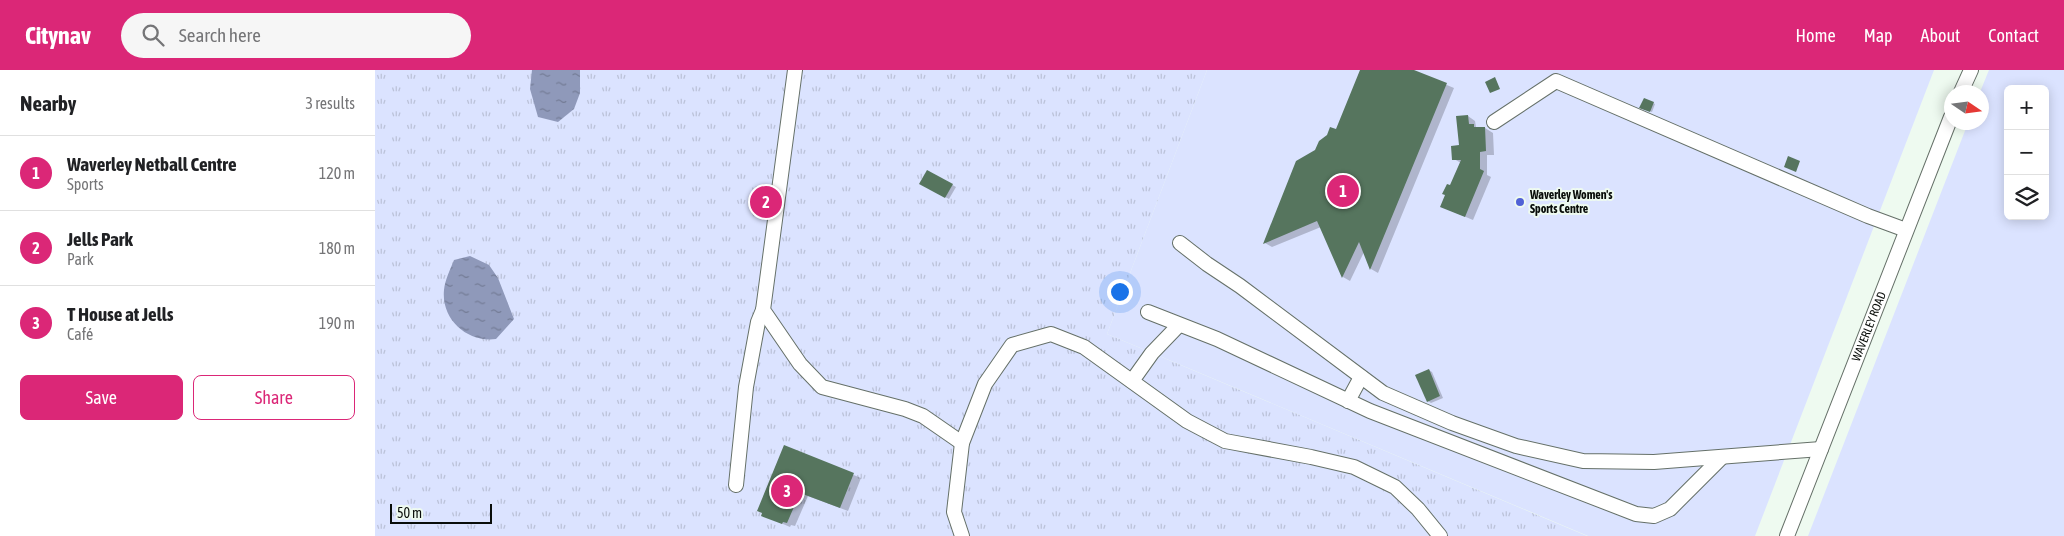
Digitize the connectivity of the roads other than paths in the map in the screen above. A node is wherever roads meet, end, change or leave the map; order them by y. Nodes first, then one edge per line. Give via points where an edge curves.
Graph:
1 (795, 70) edge
2 (1971, 70) edge
3 (1964, 85) edge
4 (1494, 122) dead end
5 (1946, 130) edge
6 (1906, 230) junction
7 (1181, 243) dead end
8 (763, 310) junction
9 (1148, 312) dead end
10 (1179, 325) junction
11 (1361, 377) junction
12 (1132, 381) junction
13 (1348, 401) junction
14 (962, 443) junction
15 (1821, 449) junction
16 (1722, 457) junction
17 (736, 486) dead end
18 (961, 536) edge
19 (1440, 536) edge
20 (1787, 536) edge

1 - 8 street
2 - 3 street
4 - 6 street via 1555,81
5 - 6 street, WAVERLEY ROAD
6 - 15 street, WAVERLEY ROAD
7 - 11 street
8 - 14 street via 800,364 822,387 905,408 923,416
8 - 17 street via 746,387
9 - 10 street
10 - 12 street via 1152,353
10 - 13 street
11 - 13 street
11 - 16 street via 1383,393 1453,423 1516,446 1583,461 1654,462
12 - 14 street via 1084,347 1051,334 1012,345 985,384
12 - 19 street via 1187,421 1225,442 1354,467 1395,488
13 - 16 street via 1636,514 1654,516 1670,509
14 - 18 street via 954,512
15 - 16 street
15 - 20 street, WAVERLEY ROAD

